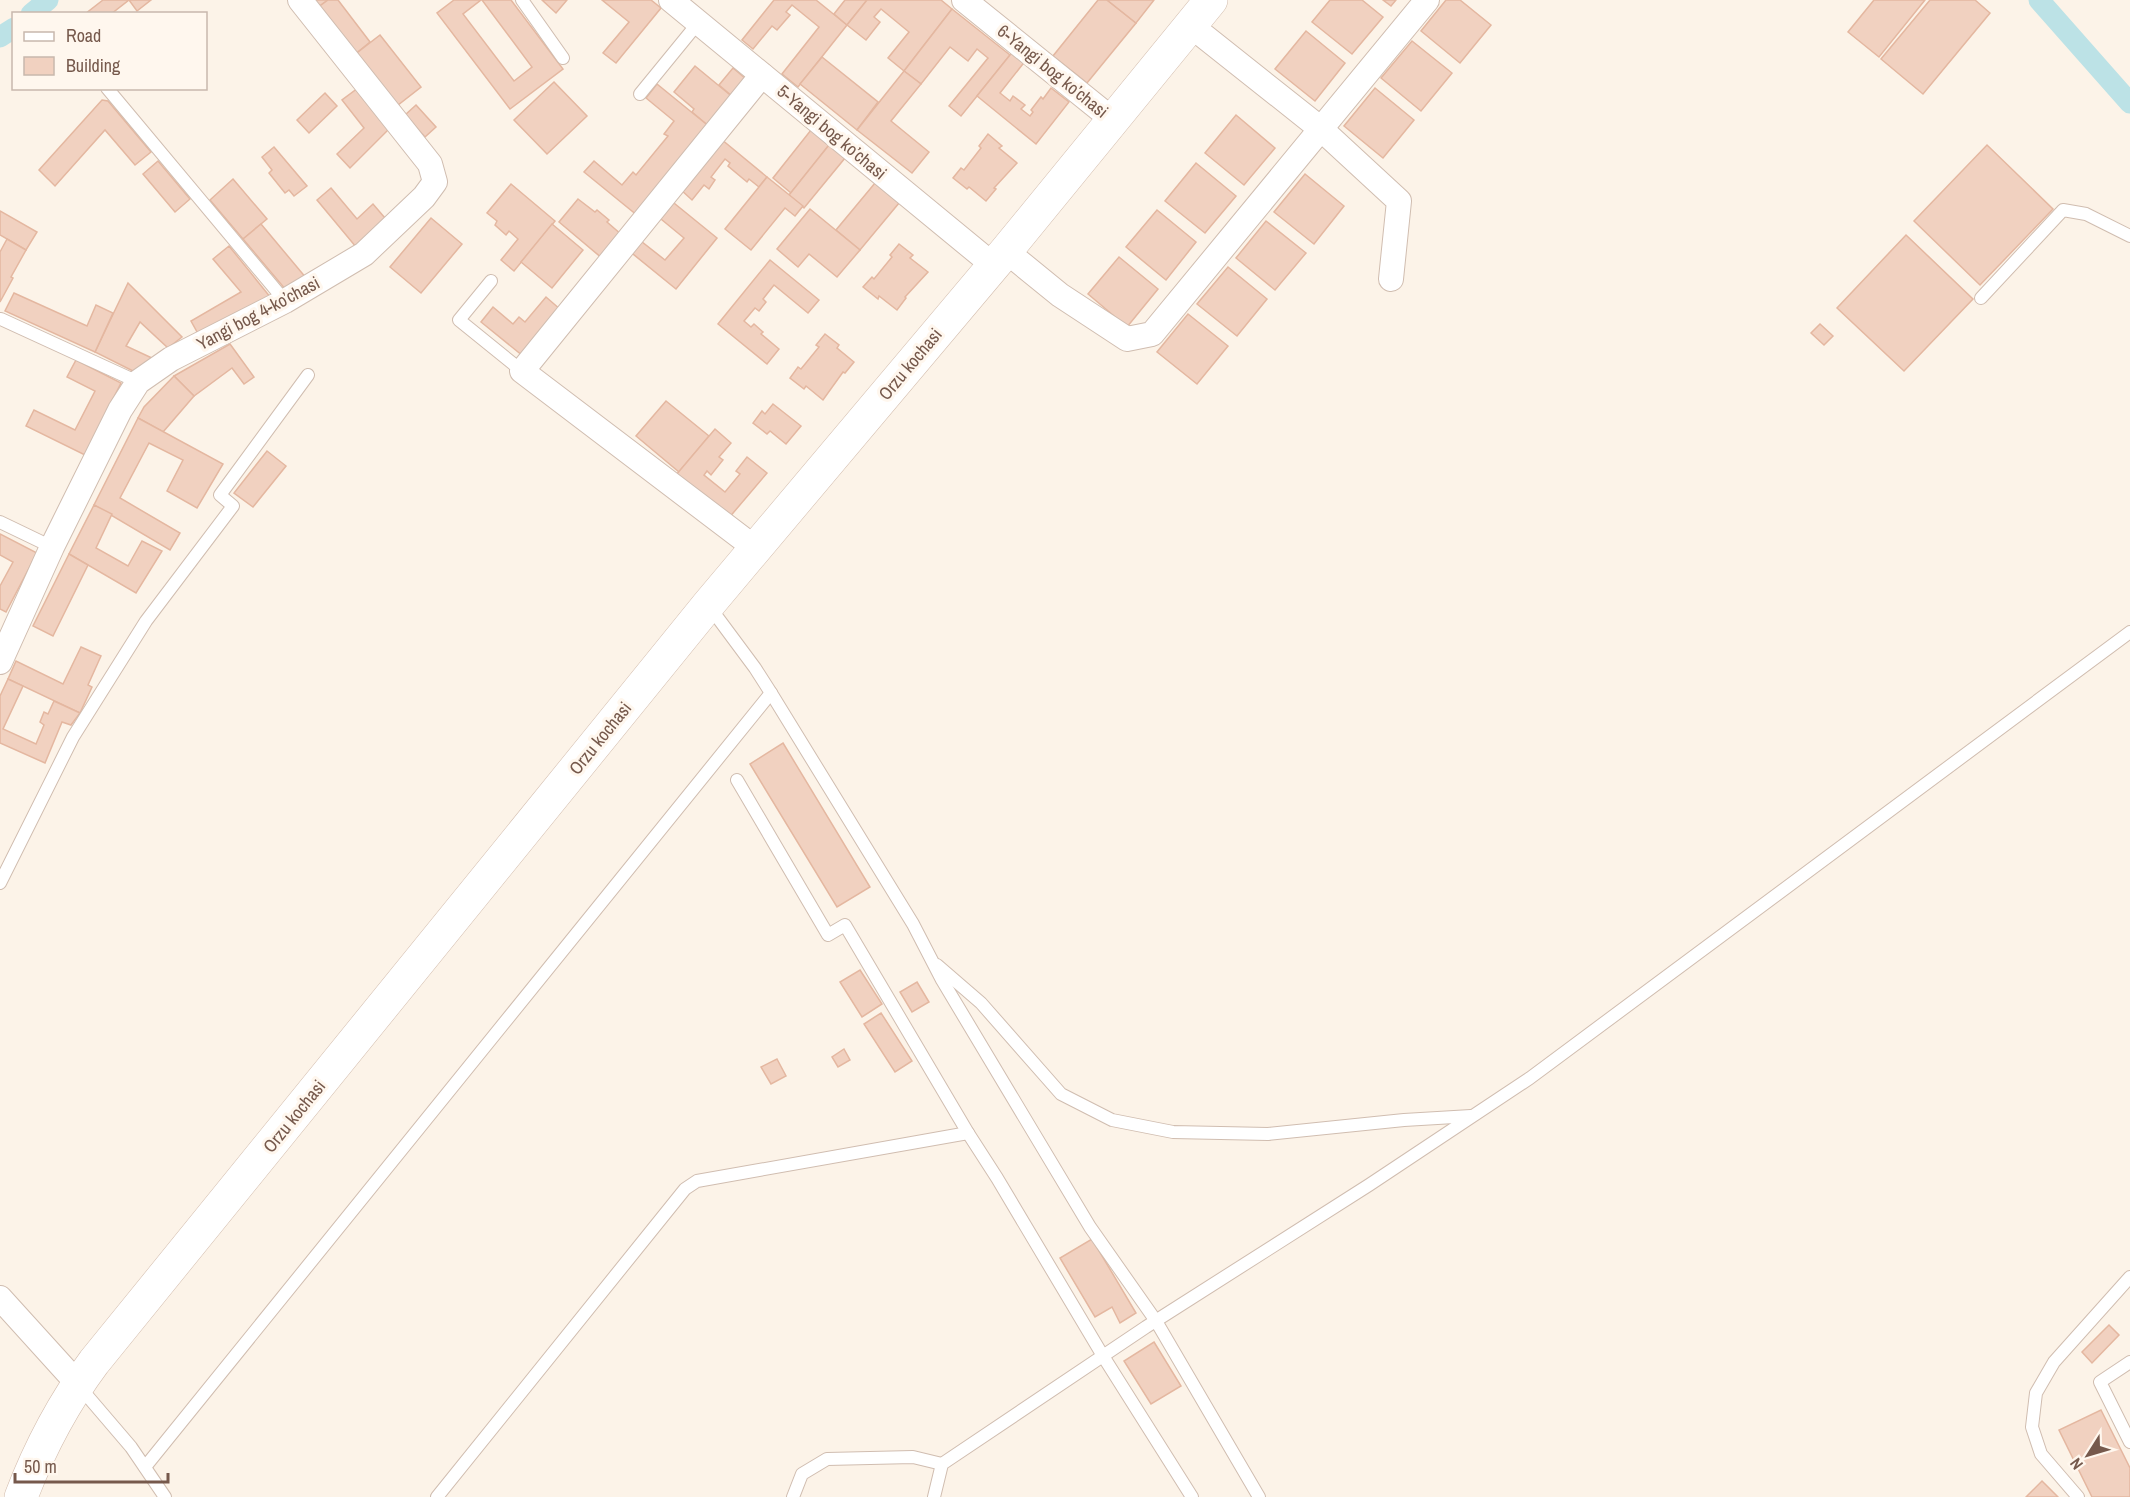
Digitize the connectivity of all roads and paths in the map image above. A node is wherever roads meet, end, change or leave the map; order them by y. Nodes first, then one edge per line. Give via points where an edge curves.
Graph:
1 (300, 0) edge
2 (522, 0) edge
3 (670, 0) edge
4 (964, 0) edge
5 (1210, 0) edge
6 (1427, 0) edge
7 (698, 23) junction
8 (1190, 25) junction
9 (563, 58) dead end
10 (762, 75) junction
11 (109, 90) edge
12 (640, 94) dead end
13 (1113, 120) junction
14 (1321, 129) junction
15 (2130, 236) edge
16 (999, 258) junction
17 (1391, 279) dead end
18 (491, 281) dead end
19 (1981, 298) dead end
20 (285, 301) junction
21 (2, 319) edge
22 (522, 371) junction
23 (308, 375) dead end
24 (138, 382) junction
25 (0, 522) edge
26 (52, 546) junction
27 (755, 548) junction
28 (708, 605) junction
29 (2130, 632) edge
30 (0, 662) edge
31 (771, 693) junction
32 (737, 780) dead end
33 (0, 883) edge
34 (932, 961) junction
35 (1472, 1116) junction
36 (968, 1133) junction
37 (2130, 1277) edge
38 (0, 1298) edge
39 (1156, 1321) junction
40 (1103, 1356) junction
41 (2130, 1362) edge
42 (78, 1384) junction
43 (2130, 1442) edge
44 (942, 1464) junction
45 (145, 1467) junction
46 (21, 1497) edge
47 (165, 1497) edge
48 (436, 1497) edge
49 (793, 1497) edge
50 (934, 1497) edge
51 (1192, 1497) edge
52 (1259, 1497) edge
53 (2078, 1497) edge

1 - 20 street, Yangi bog 4-koʼchasi via 430,164 435,182 364,254
2 - 9 lane
3 - 7 street, 5-Yangi bog koʼchasi
4 - 13 street, 6-Yangi bog koʼchasi
5 - 8 main road, Orzu kochasi
6 - 14 street, 5-Yangi bog koʼchasi
7 - 10 street, 5-Yangi bog koʼchasi
7 - 12 lane
8 - 13 main road, Orzu kochasi
8 - 14 street
10 - 16 street, 5-Yangi bog koʼchasi
10 - 22 street
11 - 20 lane
13 - 16 main road, Orzu kochasi
14 - 16 street, 5-Yangi bog koʼchasi via 1152,334 1127,339
14 - 17 street via 1399,201
15 - 19 lane via 2086,214 2063,210
16 - 27 main road, Orzu kochasi
18 - 22 lane via 459,320
20 - 24 street, Yangi bog 4-koʼchasi via 171,359
21 - 24 lane
22 - 27 street
23 - 33 lane via 220,495 233,506 146,621 73,737
24 - 26 street, Yangi bog 4-koʼchasi
25 - 26 lane
26 - 30 street, Yangi bog 4-koʼchasi
27 - 28 main road, Orzu kochasi
28 - 31 lane
28 - 42 main road, Orzu kochasi
29 - 35 lane via 1530,1078
31 - 34 lane
31 - 45 lane
32 - 36 lane via 828,935 845,925
34 - 35 lane via 981,1003 1060,1094 1112,1120 1173,1132 1268,1134
34 - 39 lane via 1090,1227
35 - 39 lane
36 - 40 lane
36 - 48 lane via 697,1181 685,1189
37 - 53 lane via 2054,1362 2036,1394 2032,1427 2041,1454
38 - 42 street
39 - 40 lane
39 - 52 lane
40 - 44 lane
40 - 51 lane
41 - 43 lane via 2100,1382
42 - 45 lane
42 - 46 main road, Orzu kochasi via 43,1442
44 - 49 lane via 913,1457 827,1459 802,1474
44 - 50 lane
45 - 47 lane

